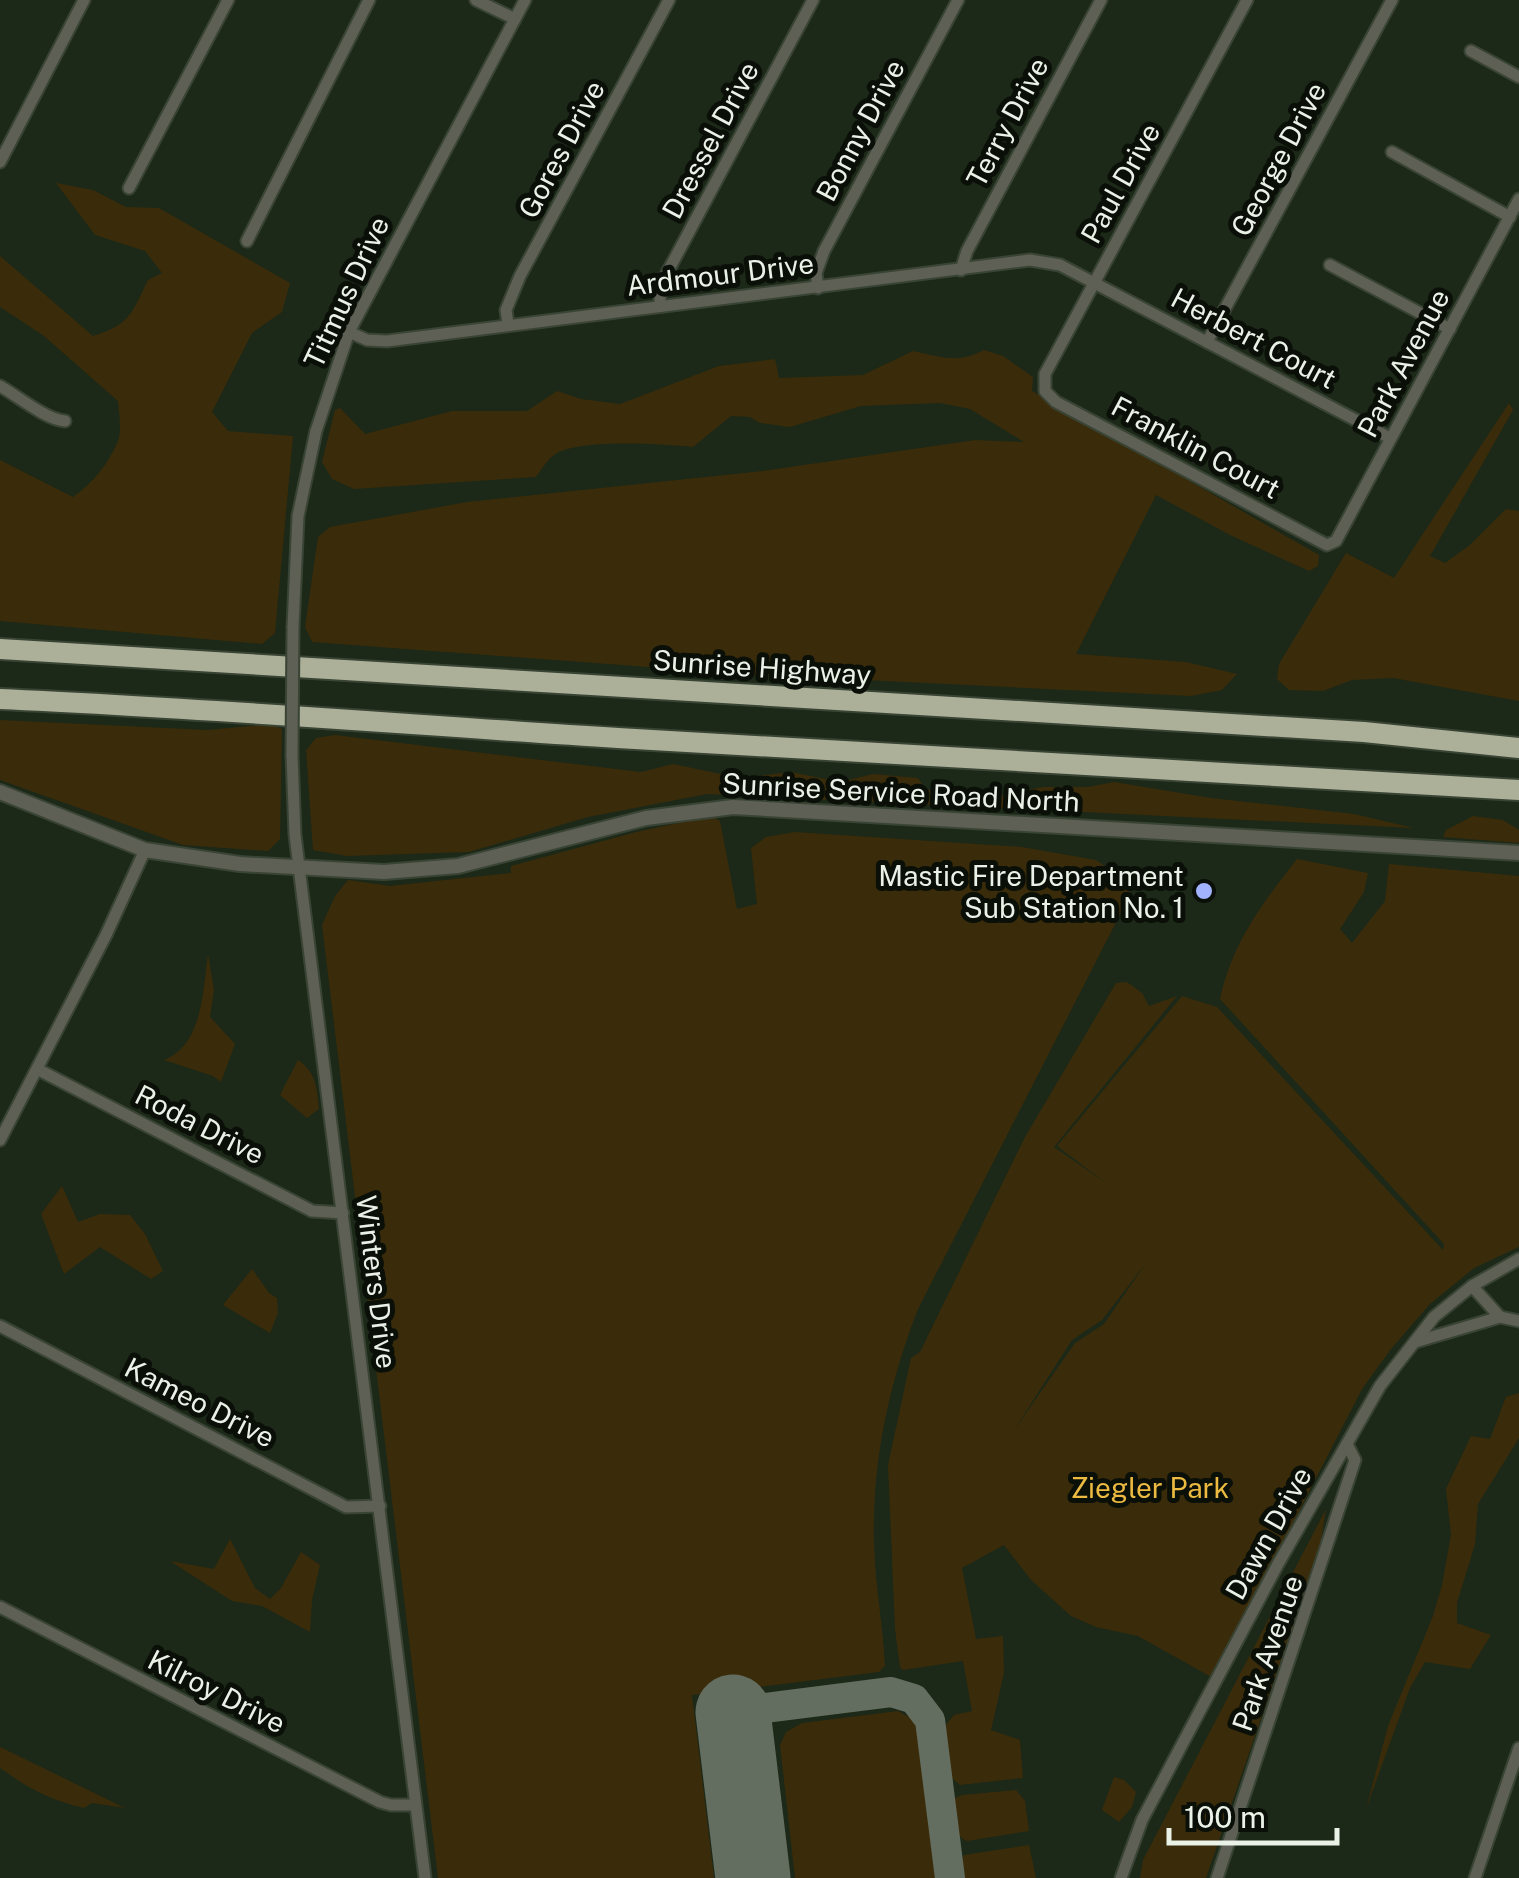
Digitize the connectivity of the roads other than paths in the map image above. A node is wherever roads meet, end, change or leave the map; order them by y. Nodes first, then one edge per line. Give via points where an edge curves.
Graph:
1 (84, 0) edge
2 (228, 0) edge
3 (369, 0) edge
4 (476, 0) edge
5 (525, 0) edge
6 (669, 0) edge
7 (813, 0) edge
8 (958, 0) edge
9 (1102, 0) edge
10 (1246, 0) edge
11 (1392, 0) edge
12 (515, 18) junction
13 (1470, 51) dead end
14 (1519, 76) edge
15 (1392, 152) dead end
16 (0, 162) edge
17 (129, 188) dead end
18 (1519, 200) edge
19 (1510, 217) junction
20 (247, 241) dead end
21 (1330, 264) dead end
22 (961, 270) junction
23 (1094, 282) junction
24 (818, 288) junction
25 (660, 306) junction
26 (508, 324) junction
27 (1450, 329) junction
28 (349, 332) junction
29 (1208, 342) junction
30 (0, 386) edge
31 (1045, 391) joint
32 (65, 421) dead end
33 (1390, 438) junction
34 (1326, 544) joint
35 (0, 649) edge
36 (292, 691) joint
37 (0, 699) edge
38 (1519, 748) edge
39 (1519, 790) edge
40 (0, 792) edge
41 (146, 850) junction
42 (1519, 853) edge
43 (301, 866) junction
44 (38, 1069) junction
45 (0, 1140) edge
46 (343, 1213) junction
47 (1519, 1259) edge
48 (1472, 1286) junction
49 (1500, 1317) junction
50 (1519, 1320) edge
51 (0, 1326) edge
52 (1415, 1342) junction
53 (1348, 1444) junction
54 (380, 1506) junction
55 (0, 1607) edge
56 (1519, 1748) edge
57 (415, 1805) junction
58 (425, 1878) edge
59 (1121, 1878) edge
60 (1217, 1878) edge
61 (1475, 1878) edge

1 - 16 street
2 - 17 street
3 - 20 street
4 - 12 street
5 - 12 street, Titmus Drive
6 - 26 street, Gores Drive via 520,276 506,310
7 - 25 street, Dressel Drive via 667,273
8 - 24 street, Bonny Drive via 824,250
9 - 22 street, Terry Drive
10 - 23 street, Paul Drive
11 - 29 street, George Drive
12 - 28 street, Titmus Drive
13 - 14 street
15 - 19 street
18 - 19 street, Park Avenue
19 - 27 street, Park Avenue
21 - 27 street
22 - 23 street, Ardmour Drive via 1045,261
22 - 24 street, Ardmour Drive
23 - 29 street, Herbert Court
23 - 31 street, Paul Drive via 1045,374
24 - 25 street, Ardmour Drive
25 - 26 street, Ardmour Drive
26 - 28 street, Ardmour Drive via 387,341
27 - 33 street, Park Avenue
28 - 36 street, Titmus Drive, bridge via 316,431 298,516
29 - 33 street, Herbert Court
30 - 32 street via 47,417
31 - 34 street, Franklin Court
33 - 34 street, Park Avenue via 1344,528
35 - 38 highway, Sunrise Highway via 1364,732
36 - 43 street, Winters Drive, bridge
37 - 39 highway
40 - 41 street, Sunrise Service Road North
41 - 43 street, Sunrise Service Road North
41 - 44 street
42 - 43 street, Sunrise Service Road North via 749,806 646,818 446,868
43 - 46 street, Winters Drive
44 - 45 street
44 - 46 street, Roda Drive via 312,1210
46 - 54 street, Winters Drive
47 - 48 street, Dawn Drive
48 - 49 street
48 - 52 street, Dawn Drive
49 - 50 street
49 - 52 street
51 - 54 street, Kameo Drive via 346,1506
52 - 53 street, Dawn Drive via 1380,1386
53 - 59 street, Dawn Drive via 1142,1820
53 - 60 street, Park Avenue via 1355,1460 1344,1498
54 - 57 street, Winters Drive
55 - 57 street, Kilroy Drive via 380,1802
56 - 61 street
57 - 58 street, Winters Drive

